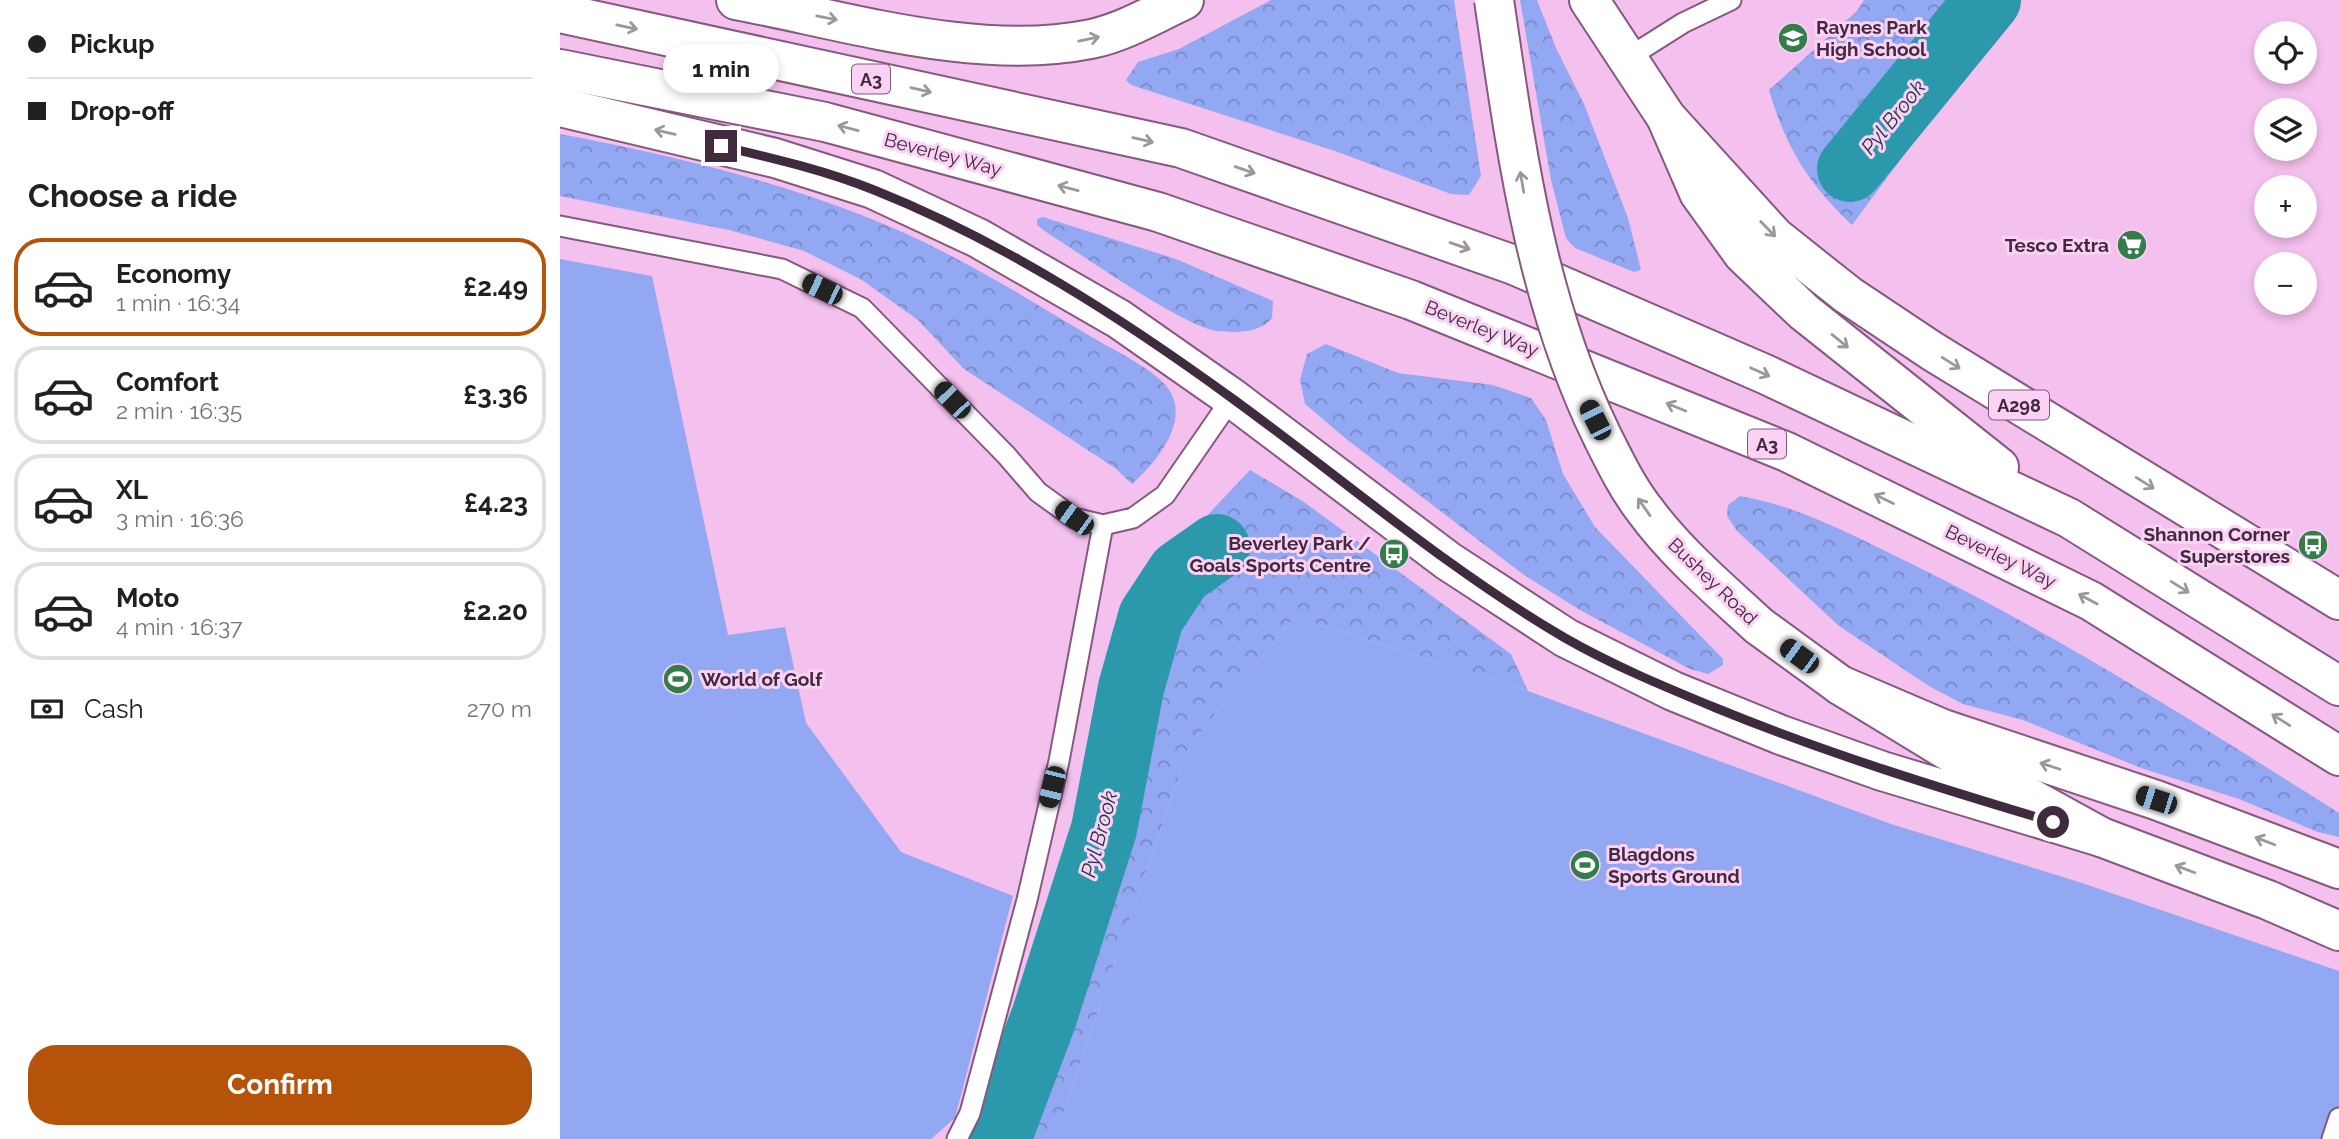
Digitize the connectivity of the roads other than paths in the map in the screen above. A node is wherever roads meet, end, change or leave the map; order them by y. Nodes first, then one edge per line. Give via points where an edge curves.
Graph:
1 (736, 0) edge
2 (1184, 0) edge
3 (1494, 0) edge
4 (1589, 0) edge
5 (1731, 0) edge
6 (560, 13) edge
7 (1626, 59) junction
8 (560, 69) edge
9 (560, 107) edge
10 (1666, 117) junction
11 (560, 226) edge
12 (1232, 398) junction
13 (2069, 518) junction
14 (1104, 525) junction
15 (2339, 600) edge
16 (1840, 685) junction
17 (2339, 686) edge
18 (2339, 756) edge
19 (2101, 837) junction
20 (2339, 869) edge
21 (2339, 931) edge
22 (2339, 1118) edge
23 (957, 1139) edge
24 (2332, 1139) edge

1 -> 2 main road via 936,38 1021,46 1093,39
16 -> 3 main road, Bushey Road, bridge via 1759,626 1685,558 1643,508 1586,403 1533,239
4 - 7 main road, A298
5 - 7 lane
6 -> 13 main road, A3 via 1181,148 1514,265 1767,375
7 - 10 main road, A298
18 -> 8 main road, Beverley Way / A3 via 2091,601 1787,452 1411,300 1118,201 825,122
12 -> 9 main road via 1119,319 978,238 873,189 775,158
10 -> 13 main road, A298 via 1699,193 1744,254 1804,312
10 -> 15 main road, A298 via 1776,237 1848,295
11 - 14 lane via 782,269 862,308 1038,492 1074,518
12 - 14 lane via 1165,495 1133,518
12 - 19 main road via 1448,561 1566,638 1673,691 1781,735 1882,771
13 -> 17 main road, A3
14 - 23 lane via 1027,900 970,1113
16 - 19 main road, Bushey Road
20 -> 16 main road via 2156,800 1943,729
21 -> 19 main road
22 - 24 lane

